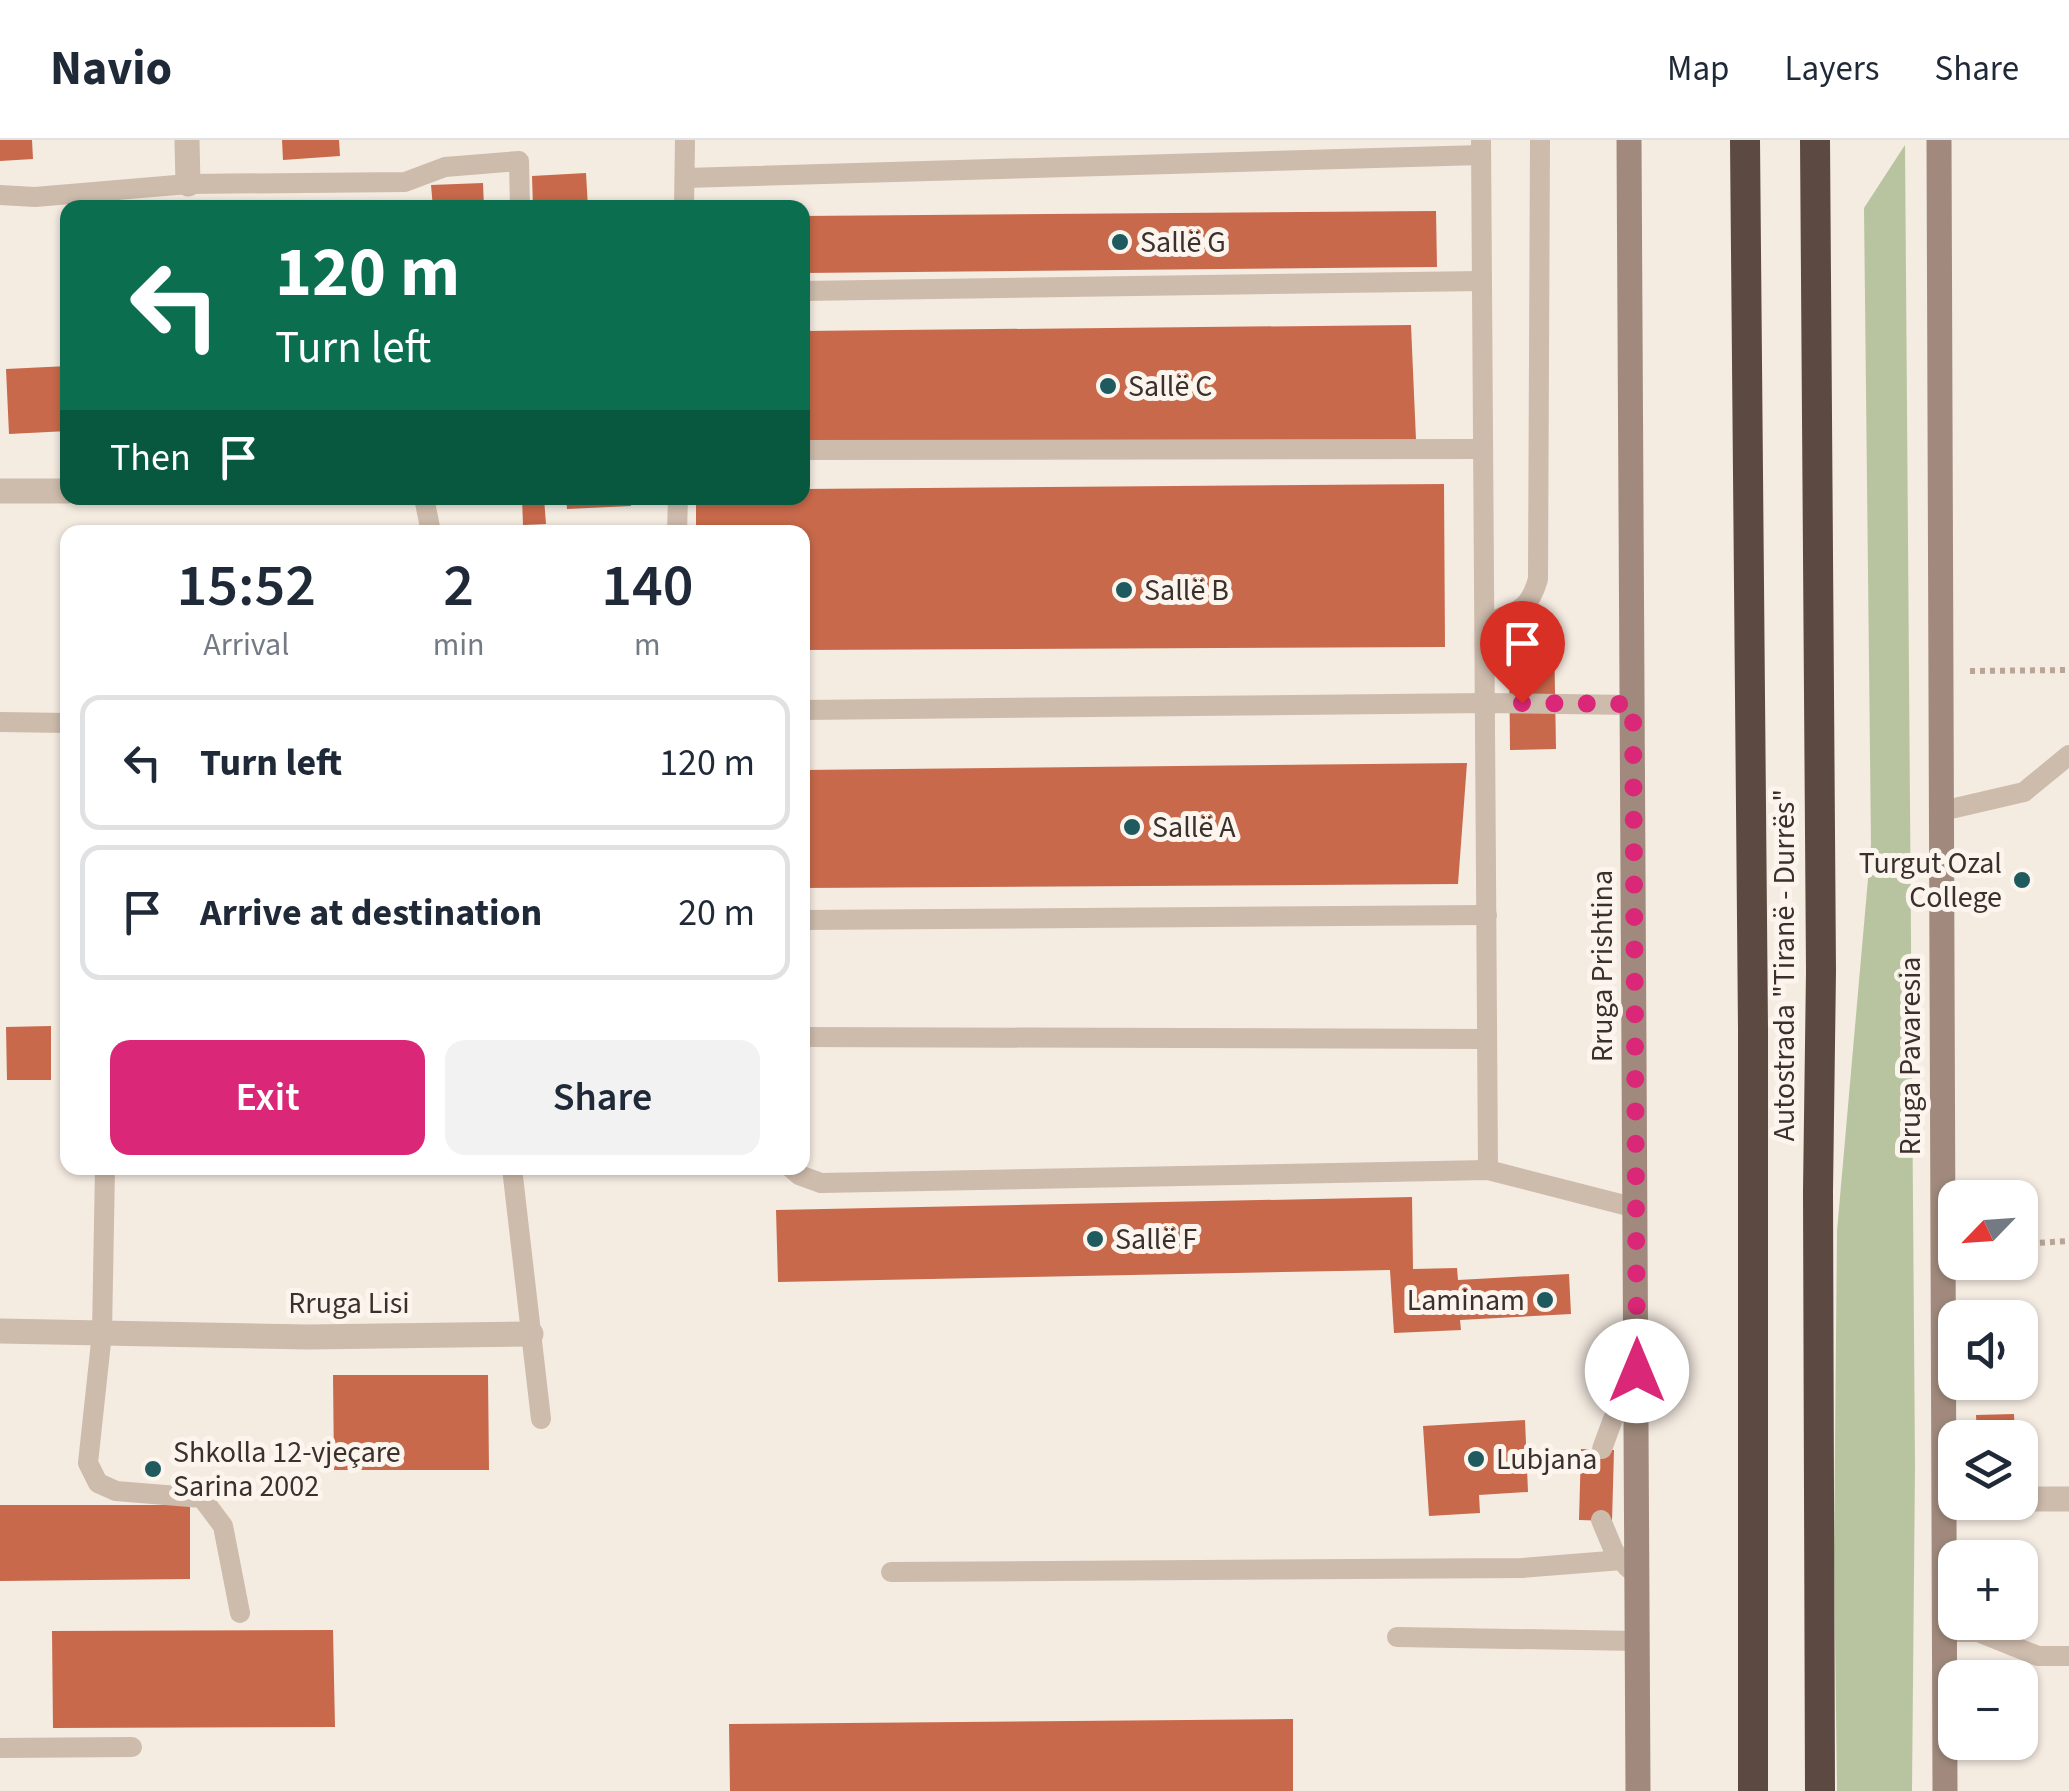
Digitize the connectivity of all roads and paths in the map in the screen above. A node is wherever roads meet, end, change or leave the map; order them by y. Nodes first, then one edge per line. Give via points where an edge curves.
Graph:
1 (187, 140) edge
2 (686, 140) edge
3 (1540, 140) edge
4 (1630, 140) edge
5 (1745, 140) edge
6 (1815, 140) edge
7 (1938, 140) edge
8 (1481, 147) edge
9 (685, 178) junction
10 (188, 184) junction
11 (0, 195) edge
12 (520, 200) edge
13 (684, 200) edge
14 (1482, 281) junction
15 (810, 291) edge
16 (1483, 448) junction
17 (810, 450) edge
18 (0, 491) edge
19 (60, 491) edge
20 (1486, 623) junction
21 (2069, 670) edge
22 (1941, 671) junction
23 (1485, 703) junction
24 (1633, 704) junction
25 (810, 710) edge
26 (0, 722) edge
27 (60, 723) edge
28 (2069, 755) edge
29 (1942, 811) junction
30 (1486, 916) junction
31 (810, 920) edge
32 (810, 1037) edge
33 (1487, 1040) junction
34 (1488, 1170) junction
35 (105, 1175) edge
36 (513, 1175) edge
37 (799, 1175) edge
38 (1636, 1208) junction
39 (2069, 1241) edge
40 (2038, 1243) edge
41 (0, 1331) edge
42 (102, 1333) junction
43 (530, 1334) junction
44 (1637, 1385) junction
45 (541, 1419) dead end
46 (1949, 1420) edge
47 (1602, 1449) dead end
48 (2038, 1499) edge
49 (2069, 1499) edge
50 (1601, 1520) dead end
51 (1622, 1560) junction
52 (891, 1572) dead end
53 (1639, 1581) junction
54 (240, 1613) dead end
55 (1397, 1638) dead end
56 (1944, 1640) edge
57 (1998, 1640) edge
58 (1638, 1641) junction
59 (2069, 1656) edge
60 (132, 1747) dead end
61 (0, 1748) edge
62 (1638, 1791) edge
63 (1753, 1791) edge
64 (1820, 1791) edge
65 (1944, 1791) edge

1 - 10 street
2 - 9 lane
3 - 20 lane via 1538,578 1523,609
4 - 24 main road, Rruga Prishtina
5 - 63 highway, Autostrada "Tiranë - Durrës"
6 - 64 highway, Autostrada "Tiranë - Durrës"
7 - 22 main road, Rruga Pavaresia
8 - 9 lane
8 - 14 lane
9 - 13 lane
10 - 11 lane
10 - 12 lane via 404,182 444,167 519,160
14 - 15 lane
14 - 16 lane
16 - 17 lane
16 - 20 lane
18 - 19 street
20 - 23 lane
21 - 22 path
22 - 29 main road, Rruga Pavaresia
23 - 24 lane
23 - 25 lane
23 - 30 lane
24 - 38 main road, Rruga Prishtina
26 - 27 lane
28 - 29 lane via 2024,792
29 - 46 main road, Rruga Pavaresia
30 - 31 lane
30 - 33 lane
32 - 33 lane
33 - 34 lane
34 - 37 lane via 821,1183
34 - 38 lane
35 - 42 lane
36 - 43 lane
38 - 44 main road, Rruga Prishtina
39 - 40 path
41 - 42 street, Rruga Lisi
42 - 43 street, Rruga Lisi
42 - 54 lane via 91,1472 116,1490 202,1498 223,1526
43 - 45 lane
44 - 47 lane
44 - 53 main road, Rruga Prishtina
48 - 49 street
50 - 51 lane
51 - 52 lane via 1522,1568
51 - 53 lane
53 - 58 main road, Rruga Prishtina
55 - 58 lane
56 - 65 main road, Rruga Pavaresia
57 - 59 lane via 2038,1656
58 - 62 main road, Rruga Prishtina
60 - 61 lane

